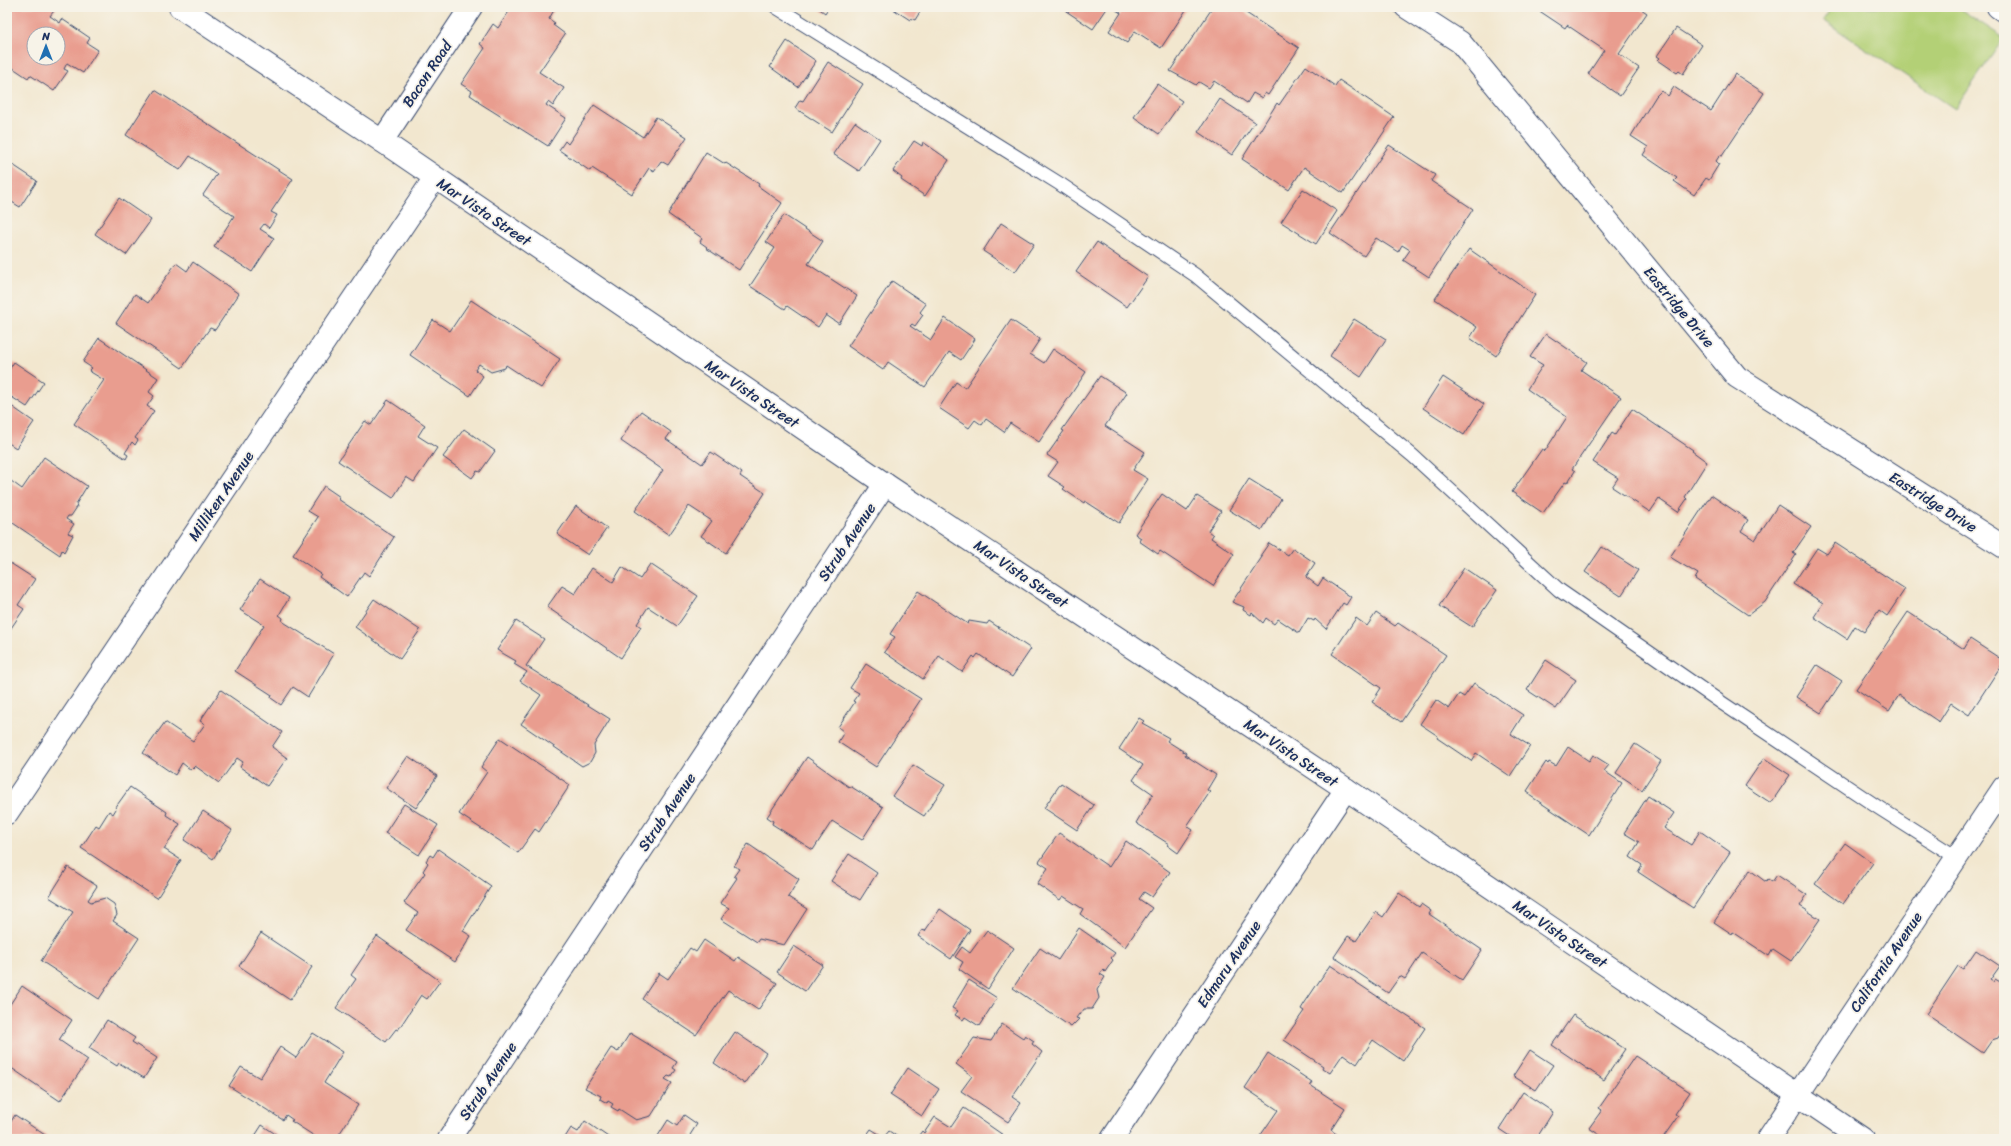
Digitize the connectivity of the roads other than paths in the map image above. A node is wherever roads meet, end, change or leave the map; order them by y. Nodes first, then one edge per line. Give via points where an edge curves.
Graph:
1 (180, 7) edge
2 (471, 7) edge
3 (776, 7) edge
4 (1406, 7) edge
5 (1998, 7) edge
6 (2004, 11) edge
7 (382, 141) junction
8 (434, 179) junction
9 (885, 484) junction
10 (2004, 547) edge
11 (2004, 787) edge
12 (1346, 789) junction
13 (7, 813) edge
14 (1956, 856) junction
15 (1798, 1095) junction
16 (449, 1139) edge
17 (1112, 1139) edge
18 (1768, 1139) edge
19 (1864, 1139) edge

1 - 7 street, Mar Vista Street
2 - 7 street, Bacon Road
3 - 14 lane via 1060,184 1195,275 1413,456 1559,590 1722,703
4 - 10 street, Eastridge Drive via 1460,42 1737,377
5 - 6 street
7 - 8 street, Mar Vista Street
8 - 9 street, Mar Vista Street
8 - 13 street, Milliken Avenue
9 - 12 street, Mar Vista Street
9 - 16 street, Strub Avenue
11 - 14 street, California Avenue
12 - 15 street, Mar Vista Street
12 - 17 street, Edmaru Avenue
14 - 15 street, California Avenue
15 - 18 street, California Avenue
15 - 19 street, Mar Vista Street

